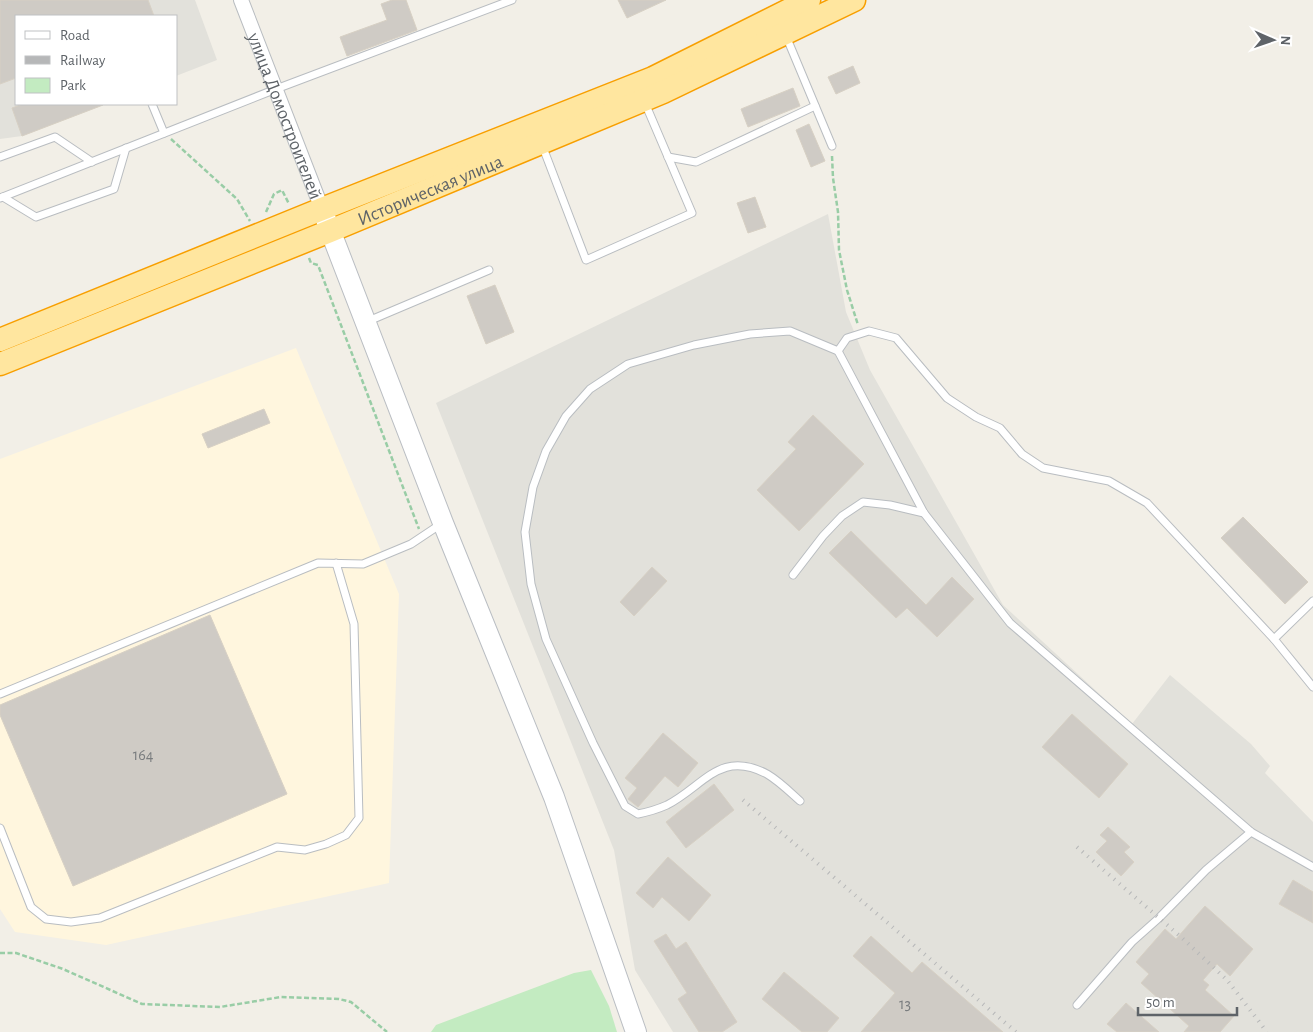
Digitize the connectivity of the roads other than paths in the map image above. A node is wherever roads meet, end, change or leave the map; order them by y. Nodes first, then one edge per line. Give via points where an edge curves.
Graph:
1 (241, 0) edge
2 (512, 0) edge
3 (809, 0) edge
4 (854, 0) edge
5 (784, 34) junction
6 (276, 89) junction
7 (644, 100) junction
8 (152, 105) edge
9 (815, 106) junction
10 (164, 133) junction
11 (541, 143) junction
12 (832, 146) road end
13 (126, 148) junction
14 (0, 156) edge
15 (668, 157) junction
16 (92, 162) junction
17 (2, 197) edge
18 (322, 209) junction
19 (330, 231) junction
20 (489, 270) dead end
21 (366, 322) junction
22 (0, 340) edge
23 (838, 351) junction
24 (0, 364) edge
25 (924, 513) junction
26 (443, 523) junction
27 (336, 563) junction
28 (793, 576) dead end
29 (1313, 601) edge
30 (1274, 638) junction
31 (1313, 687) edge
32 (0, 694) edge
33 (800, 801) dead end
34 (0, 828) edge
35 (1251, 832) junction
36 (1313, 867) edge
37 (1077, 1005) dead end
38 (636, 1032) edge

1 - 6 street, улица Домостроителей
2 - 6 lane
3 - 18 highway, Историческая улица via 653,78
4 - 5 highway, Историческая улица
5 - 7 highway, Историческая улица
5 - 9 lane
6 - 10 lane
6 - 18 street, улица Домостроителей
7 - 11 highway, Историческая улица
7 - 15 lane
8 - 10 lane
9 - 12 lane
9 - 15 lane via 696,162
10 - 13 lane
11 - 15 lane via 586,260 692,214
11 - 19 highway, Историческая улица
13 - 16 lane
13 - 17 lane via 114,189 36,217
14 - 16 lane via 55,137
16 - 17 lane
18 - 19 main road, улица Домостроителей
18 - 22 highway, Историческая улица
19 - 21 main road, улица Домостроителей
19 - 24 highway, Историческая улица
20 - 21 lane
21 - 26 main road, улица Домостроителей
23 - 25 lane
23 - 30 lane via 847,338 869,331 896,338 947,398 1000,428 1022,454 1043,468 1109,481 1147,504
23 - 33 lane via 790,331 694,344 628,364 590,389 566,416 546,451 533,487 525,532 531,584 546,639 625,806 638,814 651,811 668,804 720,769 734,765 748,766 768,775
25 - 28 lane via 863,502 842,516 823,536
25 - 35 lane via 1010,624
26 - 27 lane via 411,544 363,564
26 - 38 main road, улица Домостроителей via 554,797
27 - 32 lane via 318,562
27 - 34 lane via 354,624 359,818 346,835 305,850 277,847 100,918 71,922 46,919 31,907
29 - 30 lane
30 - 31 lane
35 - 36 lane
35 - 37 lane via 1206,870 1132,942

